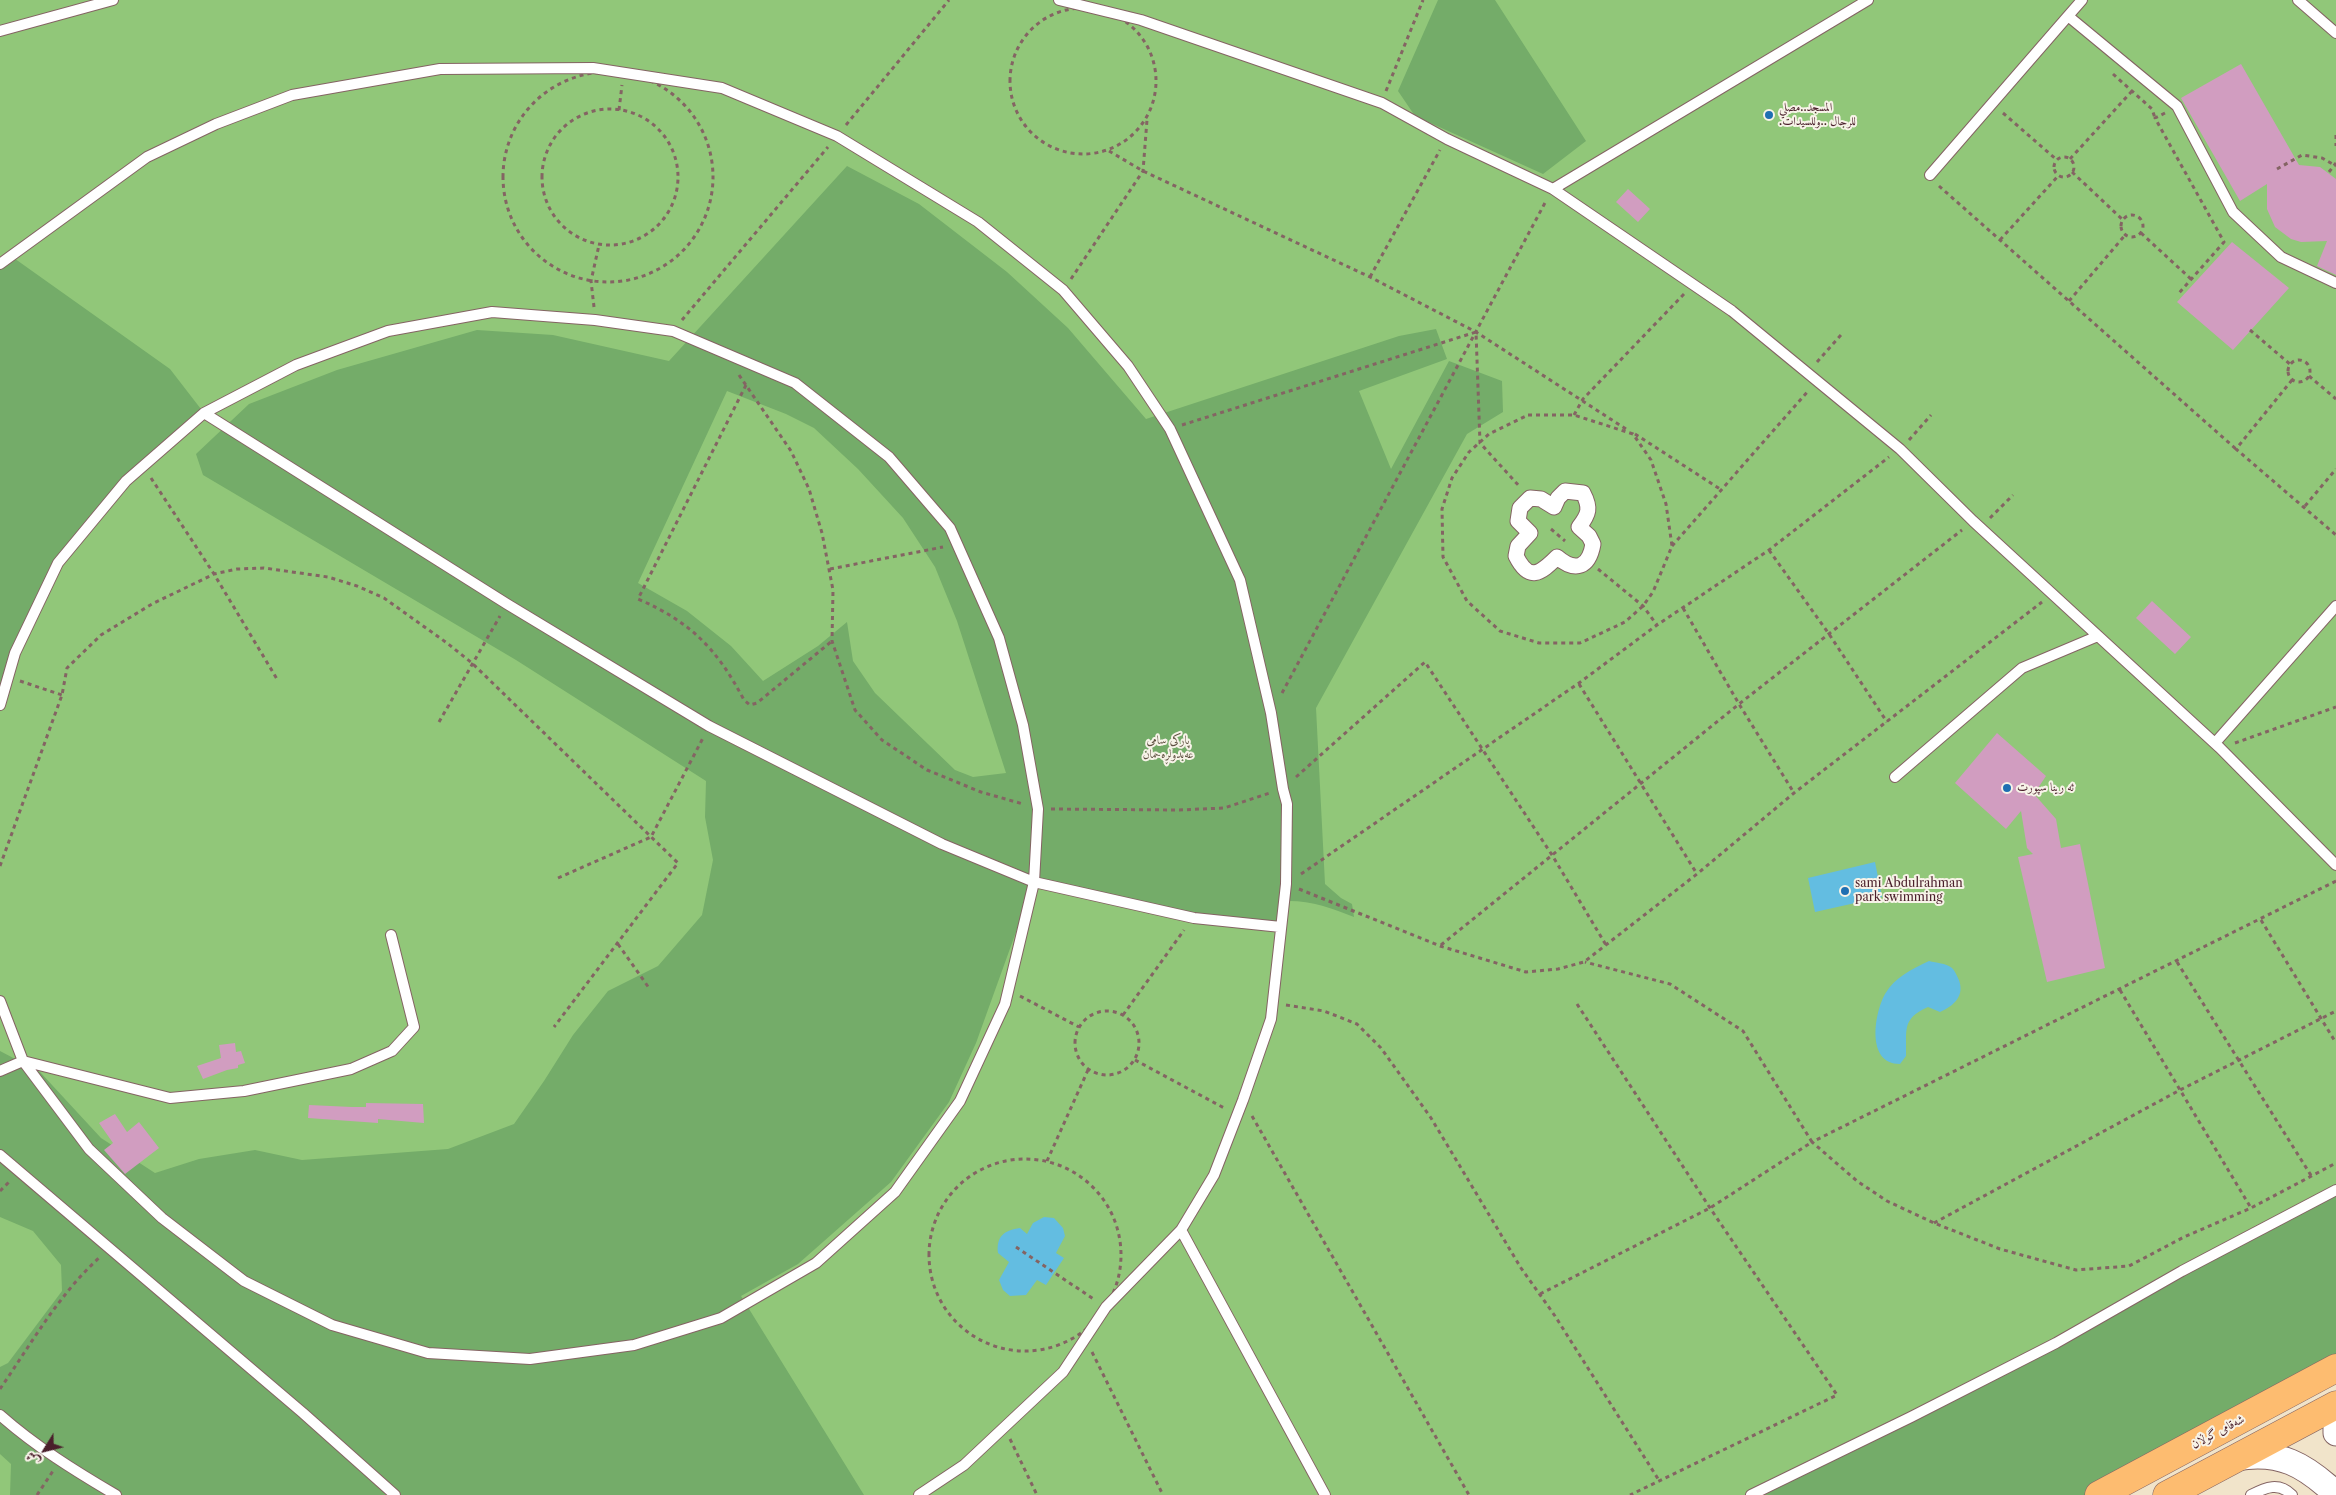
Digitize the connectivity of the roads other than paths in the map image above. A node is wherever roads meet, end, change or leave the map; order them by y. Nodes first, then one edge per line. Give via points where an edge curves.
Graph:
1 (113, 0) edge
2 (1058, 0) edge
3 (1868, 0) edge
4 (2082, 0) edge
5 (2298, 0) edge
6 (2068, 16) junction
7 (0, 31) edge
8 (2336, 34) edge
9 (1932, 172) road end
10 (1553, 189) junction
11 (0, 264) edge
12 (2336, 282) edge
13 (204, 413) junction
14 (1588, 561) joint
15 (2336, 606) edge
16 (2098, 636) junction
17 (0, 704) edge
18 (2218, 746) junction
19 (1895, 777) dead end
20 (2336, 865) edge
21 (1034, 882) junction
22 (1281, 928) junction
23 (392, 935) dead end
24 (0, 1001) edge
25 (23, 1060) junction
26 (0, 1071) edge
27 (0, 1156) edge
28 (2336, 1190) edge
29 (1180, 1230) junction
30 (2336, 1368) edge
31 (2336, 1407) edge
32 (0, 1415) edge
33 (2336, 1433) edge
34 (2236, 1458) junction
35 (2170, 1493) edge
36 (2336, 1494) edge
37 (116, 1495) edge
38 (395, 1495) edge
39 (919, 1495) edge
40 (1325, 1495) edge
41 (1751, 1495) edge
42 (2099, 1495) edge
43 (2251, 1495) edge
44 (2292, 1495) edge

1 - 7 lane
2 - 10 lane via 1141,20 1382,104
3 - 10 lane
4 - 6 lane
5 - 8 lane
6 - 9 lane
6 - 12 lane via 2176,106 2233,212 2281,257
10 - 16 lane via 1732,311 1900,449
11 - 22 lane via 147,157 216,124 292,95 440,68 593,68 722,88 837,136 978,222 1064,290 1128,366 1170,429 1240,580 1271,713 1287,804 1286,884
13 - 17 lane via 126,481 58,563 15,653
13 - 21 lane via 507,604 709,726 942,844
13 - 21 lane via 296,365 388,331 492,312 596,320 673,331 795,383 890,457 950,528 999,638 1023,725 1038,809
14 - 14 street via 1593,544 1579,527 1588,515 1583,493 1565,491 1554,507 1541,499 1530,498 1520,508 1518,521 1530,533 1518,546 1516,556 1522,568 1533,574 1543,572 1557,557 1566,565
15 - 18 lane
16 - 18 lane
16 - 19 lane via 2022,668
18 - 20 lane
21 - 22 lane via 1194,918
21 - 25 lane via 1005,1004 960,1101 895,1192 816,1263 721,1318 634,1345 530,1360 428,1354 332,1325 244,1281 162,1218 89,1149
22 - 29 lane via 1271,1019 1214,1175
23 - 25 lane via 414,1026 392,1051 351,1069 244,1091 170,1098
24 - 25 lane
25 - 26 lane
27 - 38 lane
28 - 41 lane via 2182,1271 2056,1343
29 - 39 lane via 1106,1307 1063,1372 964,1465
29 - 40 lane
30 - 42 main road, شەقامی گوڵان
31 - 33 street
31 - 34 main road
32 - 37 lane via 60,1460
34 - 35 main road
34 - 36 street via 2268,1456 2291,1462 2316,1476
43 - 44 lane via 2276,1486 2285,1488

